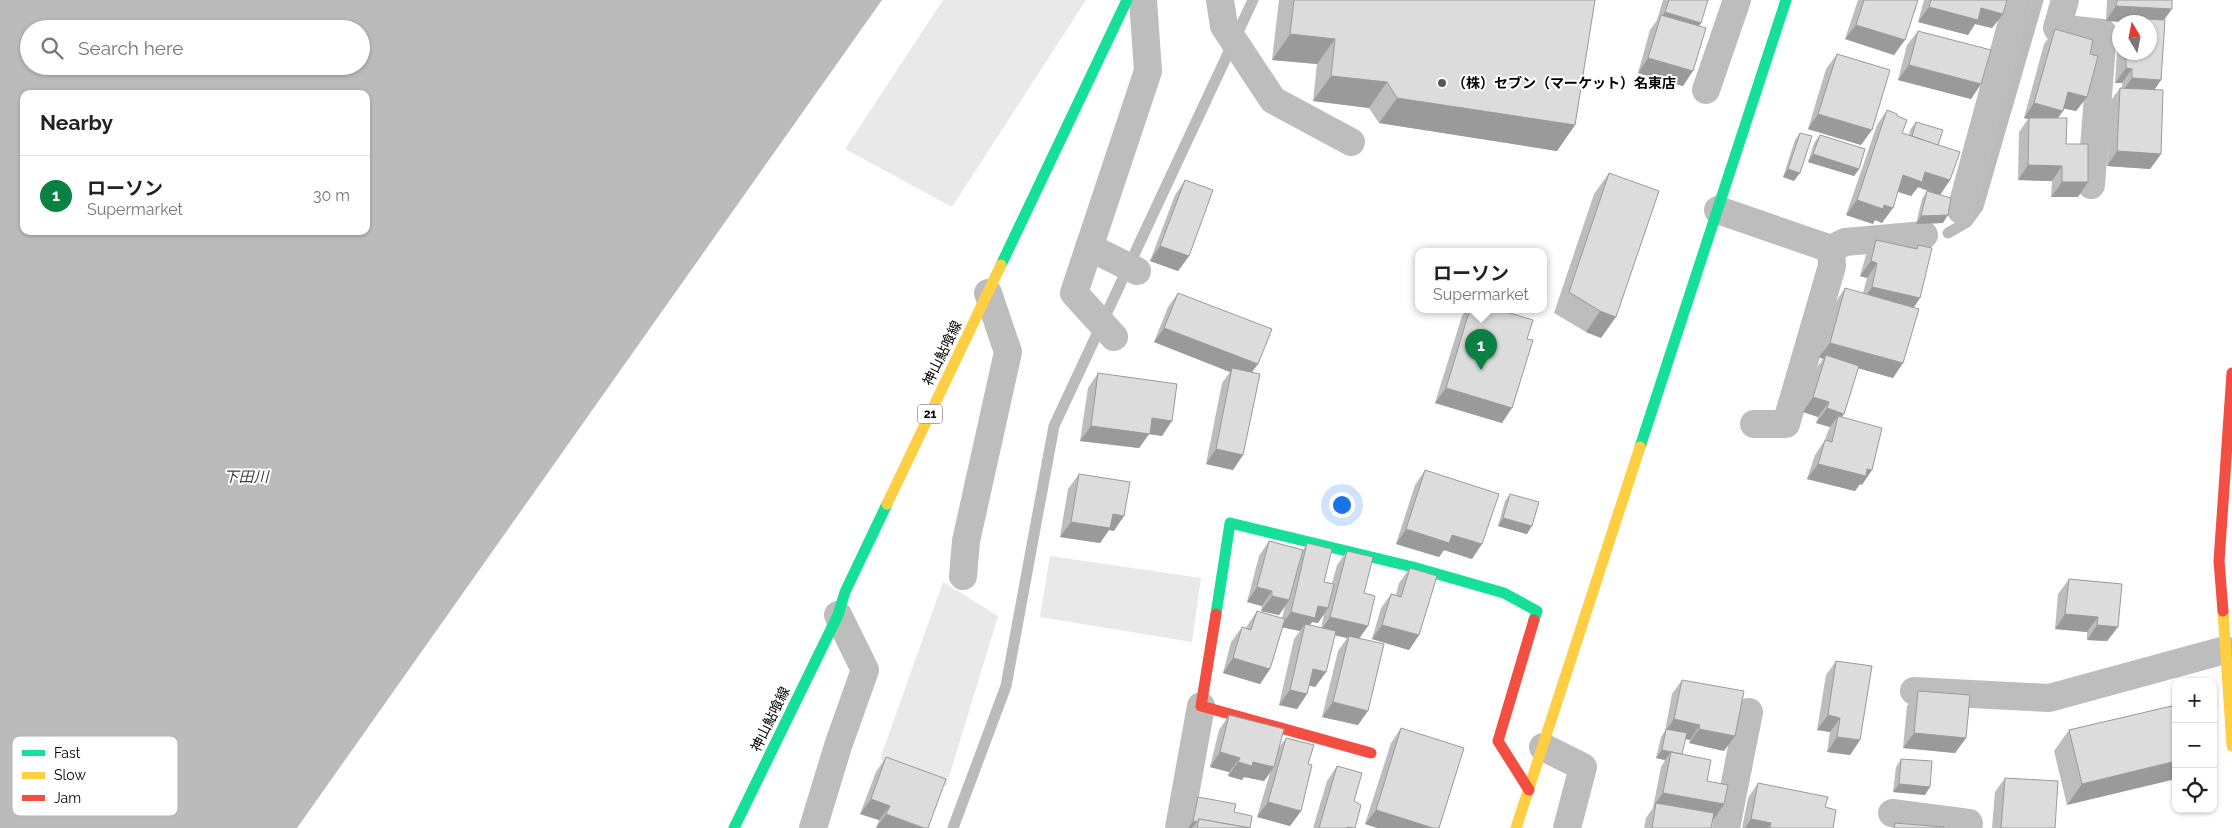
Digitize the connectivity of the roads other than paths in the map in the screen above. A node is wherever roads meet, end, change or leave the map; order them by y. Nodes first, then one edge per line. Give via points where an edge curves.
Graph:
1 (1127, 0) edge
2 (1143, 0) edge
3 (1737, 0) edge
4 (1786, 0) edge
5 (2018, 0) edge
6 (2065, 0) edge
7 (1222, 13) edge
8 (1706, 90) dead end
9 (1351, 142) dead end
10 (2091, 185) dead end
11 (1718, 210) junction
12 (1961, 210) dead end
13 (1924, 235) dead end
14 (1089, 247) junction
15 (1831, 249) junction
16 (1137, 271) dead end
17 (988, 293) junction
18 (1114, 337) dead end
19 (2232, 373) edge
20 (1754, 424) dead end
21 (963, 576) dead end
22 (838, 614) junction
23 (2225, 650) junction
24 (1914, 691) dead end
25 (1201, 706) junction
26 (1749, 712) dead end
27 (2232, 746) edge
28 (1543, 747) junction
29 (1371, 753) dead end
30 (1529, 790) junction
31 (1892, 813) dead end
32 (734, 828) edge
33 (813, 828) edge
34 (1179, 828) edge
35 (1516, 828) edge
36 (1567, 828) edge
37 (1726, 828) edge
38 (1968, 828) edge

1 - 17 street, 神山鮎喰線 / 21
2 - 14 street via 1148,71
3 - 8 street
4 - 11 street
5 - 12 street
6 - 10 street via 2057,28 2103,33
7 - 9 street via 1250,65 1274,100
11 - 15 street
11 - 28 street
13 - 15 street via 1845,242
14 - 16 street
14 - 18 street via 1074,292
15 - 20 street via 1832,266 1786,424
17 - 21 street via 1008,352 966,541
17 - 22 street, 神山鮎喰線 / 21 via 849,583
19 - 23 street via 2220,562
22 - 32 street, 神山鮎喰線 / 21
22 - 33 street via 865,670
23 - 24 street via 2049,698
23 - 27 street
25 - 29 street
25 - 30 street via 1230,523 1413,567 1504,593 1537,611 1498,741
25 - 34 street
26 - 37 street
28 - 30 street
28 - 36 street via 1583,767
30 - 35 street
31 - 38 street via 1969,823

